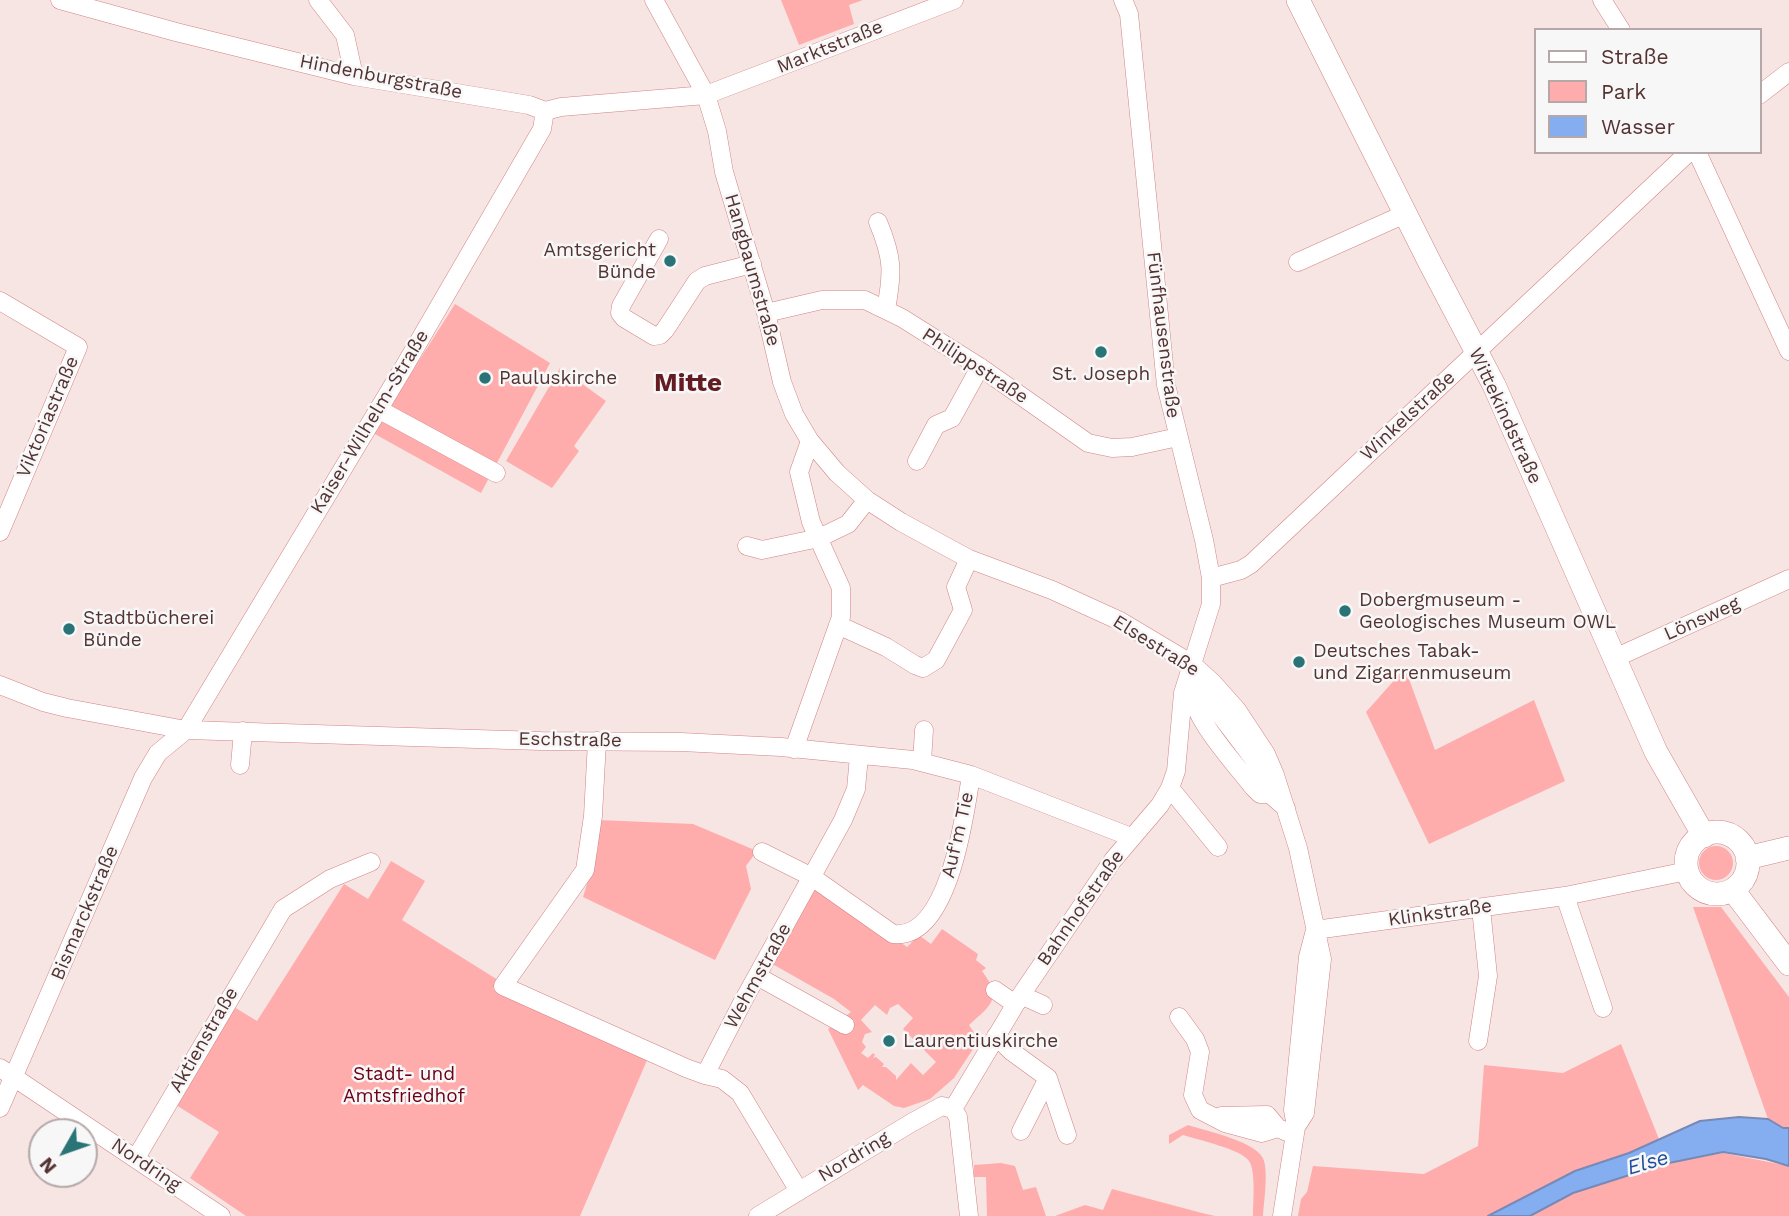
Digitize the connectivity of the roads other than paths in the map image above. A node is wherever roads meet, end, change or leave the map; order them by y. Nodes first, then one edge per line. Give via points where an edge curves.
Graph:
1 (60, 0) edge
2 (318, 0) edge
3 (654, 0) edge
4 (1123, 0) edge
5 (1298, 0) edge
6 (1602, 0) edge
7 (945, 2) edge
8 (1620, 28) edge
9 (1789, 72) edge
10 (354, 76) junction
11 (1761, 93) edge
12 (706, 95) junction
13 (545, 111) junction
14 (1687, 154) edge
15 (1698, 154) edge
16 (1405, 214) junction
17 (878, 222) dead end
18 (659, 239) dead end
19 (1298, 262) dead end
20 (752, 264) junction
21 (0, 301) edge
22 (886, 309) junction
23 (766, 313) junction
24 (1789, 351) edge
25 (1476, 352) junction
26 (980, 367) junction
27 (377, 409) junction
28 (1178, 437) junction
29 (810, 441) junction
30 (917, 461) dead end
31 (496, 473) dead end
32 (867, 500) junction
33 (889, 514) joint
34 (0, 531) edge
35 (819, 538) junction
36 (747, 546) dead end
37 (969, 559) junction
38 (1211, 578) junction
39 (1789, 579) edge
40 (838, 625) junction
41 (1615, 658) junction
42 (1190, 679) junction
43 (0, 685) edge
44 (193, 730) junction
45 (924, 730) dead end
46 (243, 731) junction
47 (597, 741) junction
48 (794, 749) junction
49 (859, 756) junction
50 (922, 762) junction
51 (240, 765) dead end
52 (971, 775) junction
53 (1170, 788) junction
54 (1286, 808) junction
55 (1704, 836) junction
56 (1131, 837) junction
57 (1219, 847) dead end
58 (1789, 848) edge
59 (762, 852) dead end
60 (1747, 858) junction
61 (371, 862) dead end
62 (1688, 871) junction
63 (812, 877) junction
64 (1733, 890) junction
65 (1565, 895) junction
66 (1481, 908) junction
67 (1315, 930) junction
68 (1789, 964) edge
69 (757, 976) junction
70 (995, 990) dead end
71 (1018, 1000) junction
72 (1044, 1004) dead end
73 (1603, 1008) dead end
74 (1179, 1017) dead end
75 (845, 1026) dead end
76 (996, 1036) junction
77 (1478, 1041) dead end
78 (7, 1073) edge
79 (705, 1075) junction
80 (1048, 1078) junction
81 (957, 1102) junction
82 (0, 1108) edge
83 (1290, 1130) junction
84 (1021, 1131) dead end
85 (1067, 1135) dead end
86 (136, 1158) junction
87 (799, 1191) junction
88 (1283, 1214) edge
89 (221, 1216) edge
90 (758, 1216) edge
91 (969, 1216) edge

1 - 10 street, Hindenburgstraße
2 - 10 street via 345,36
3 - 12 street, Hangbaumstraße
4 - 28 street, Fünfhausenstraße via 1129,14 1166,385
5 - 16 main road, Wittekindstraße
6 - 8 street
7 - 12 street, Marktstraße
9 - 11 street
10 - 13 street, Hindenburgstraße via 529,104
12 - 13 street, Hindenburgstraße
12 - 20 street, Hangbaumstraße
13 - 27 street, Kaiser-Wilhelm-Straße via 538,136
14 - 25 street, Winkelstraße
15 - 24 street
16 - 19 street
16 - 25 main road, Wittekindstraße
17 - 22 street via 890,254
18 - 20 street via 620,313 654,336 665,330 697,281
20 - 23 street, Hangbaumstraße
21 - 34 street, Viktoriastraße via 78,347
22 - 23 street, Philippstraße via 865,300 822,300
22 - 26 street, Philippstraße
23 - 29 street, Hangbaumstraße via 782,382
25 - 38 street, Winkelstraße via 1251,564
25 - 41 main road, Wittekindstraße
26 - 28 street, Philippstraße via 1088,443 1132,447
26 - 30 street via 951,418 936,425
27 - 31 street
27 - 44 street, Kaiser-Wilhelm-Straße
28 - 38 street, Fünfhausenstraße
29 - 32 street, Hangbaumstraße via 837,474
29 - 35 street via 799,472
32 - 33 street, Hangbaumstraße
32 - 35 street via 849,524
33 - 37 street, Elsestraße
35 - 36 street via 762,550
35 - 40 street via 841,588
37 - 40 street via 956,587 963,610 930,665 915,665
37 - 42 street, Elsestraße via 1120,621
38 - 42 street, Fünfhausenstraße via 1211,604
39 - 41 street, Lönsweg
40 - 48 street
41 - 55 main road, Wittekindstraße via 1656,752
42 - 53 street, Fünfhausenstraße
42 - 54 street via 1256,762 1270,794
42 - 54 street, Elsestraße via 1213,683 1237,710 1275,775
43 - 44 street, Eschstraße via 66,708
44 - 46 street, Eschstraße
44 - 78 street, Bismarckstraße via 158,753 143,778
45 - 50 street
46 - 47 street, Eschstraße via 542,734
46 - 51 street
47 - 48 street, Eschstraße via 681,735
47 - 79 street via 585,870 503,986
48 - 49 street, Eschstraße
49 - 50 street, Eschstraße
49 - 63 street, Wehmstraße via 856,789
50 - 52 street, Eschstraße
52 - 56 street, Eschstraße via 998,778
52 - 63 street, Auf'm Tie via 960,842 944,894 918,929 903,936 893,934
53 - 56 street, Bahnhofstraße
53 - 57 street
54 - 67 street, Elsestraße
55 - 60 main road via 1731,836 1745,849
55 - 62 main road via 1689,850
56 - 71 street, Bahnhofstraße
58 - 60 main road
59 - 63 street
60 - 64 main road via 1745,876
61 - 86 street, Aktienstraße via 330,879 283,909
62 - 64 main road via 1697,887 1706,892
62 - 65 street, Klinkstraße
63 - 69 street, Wehmstraße
64 - 68 main road
65 - 66 street, Klinkstraße
65 - 73 street
66 - 67 street, Klinkstraße
66 - 77 street via 1488,975
67 - 83 street, Elsestraße via 1308,957
69 - 75 street
69 - 79 street, Wehmstraße
70 - 71 street
71 - 72 street
71 - 76 street, Bahnhofstraße
74 - 83 street via 1200,1052 1193,1095 1200,1110 1217,1117 1267,1115
76 - 80 street
76 - 81 street, Bahnhofstraße
78 - 82 street, Bismarckstraße
78 - 86 street, Nordring
79 - 87 street via 722,1079 740,1093
80 - 84 street
80 - 85 street
81 - 87 street, Nordring via 921,1118
81 - 91 street
83 - 88 street, Elsestraße
86 - 89 street, Nordring
87 - 90 street, Nordring

